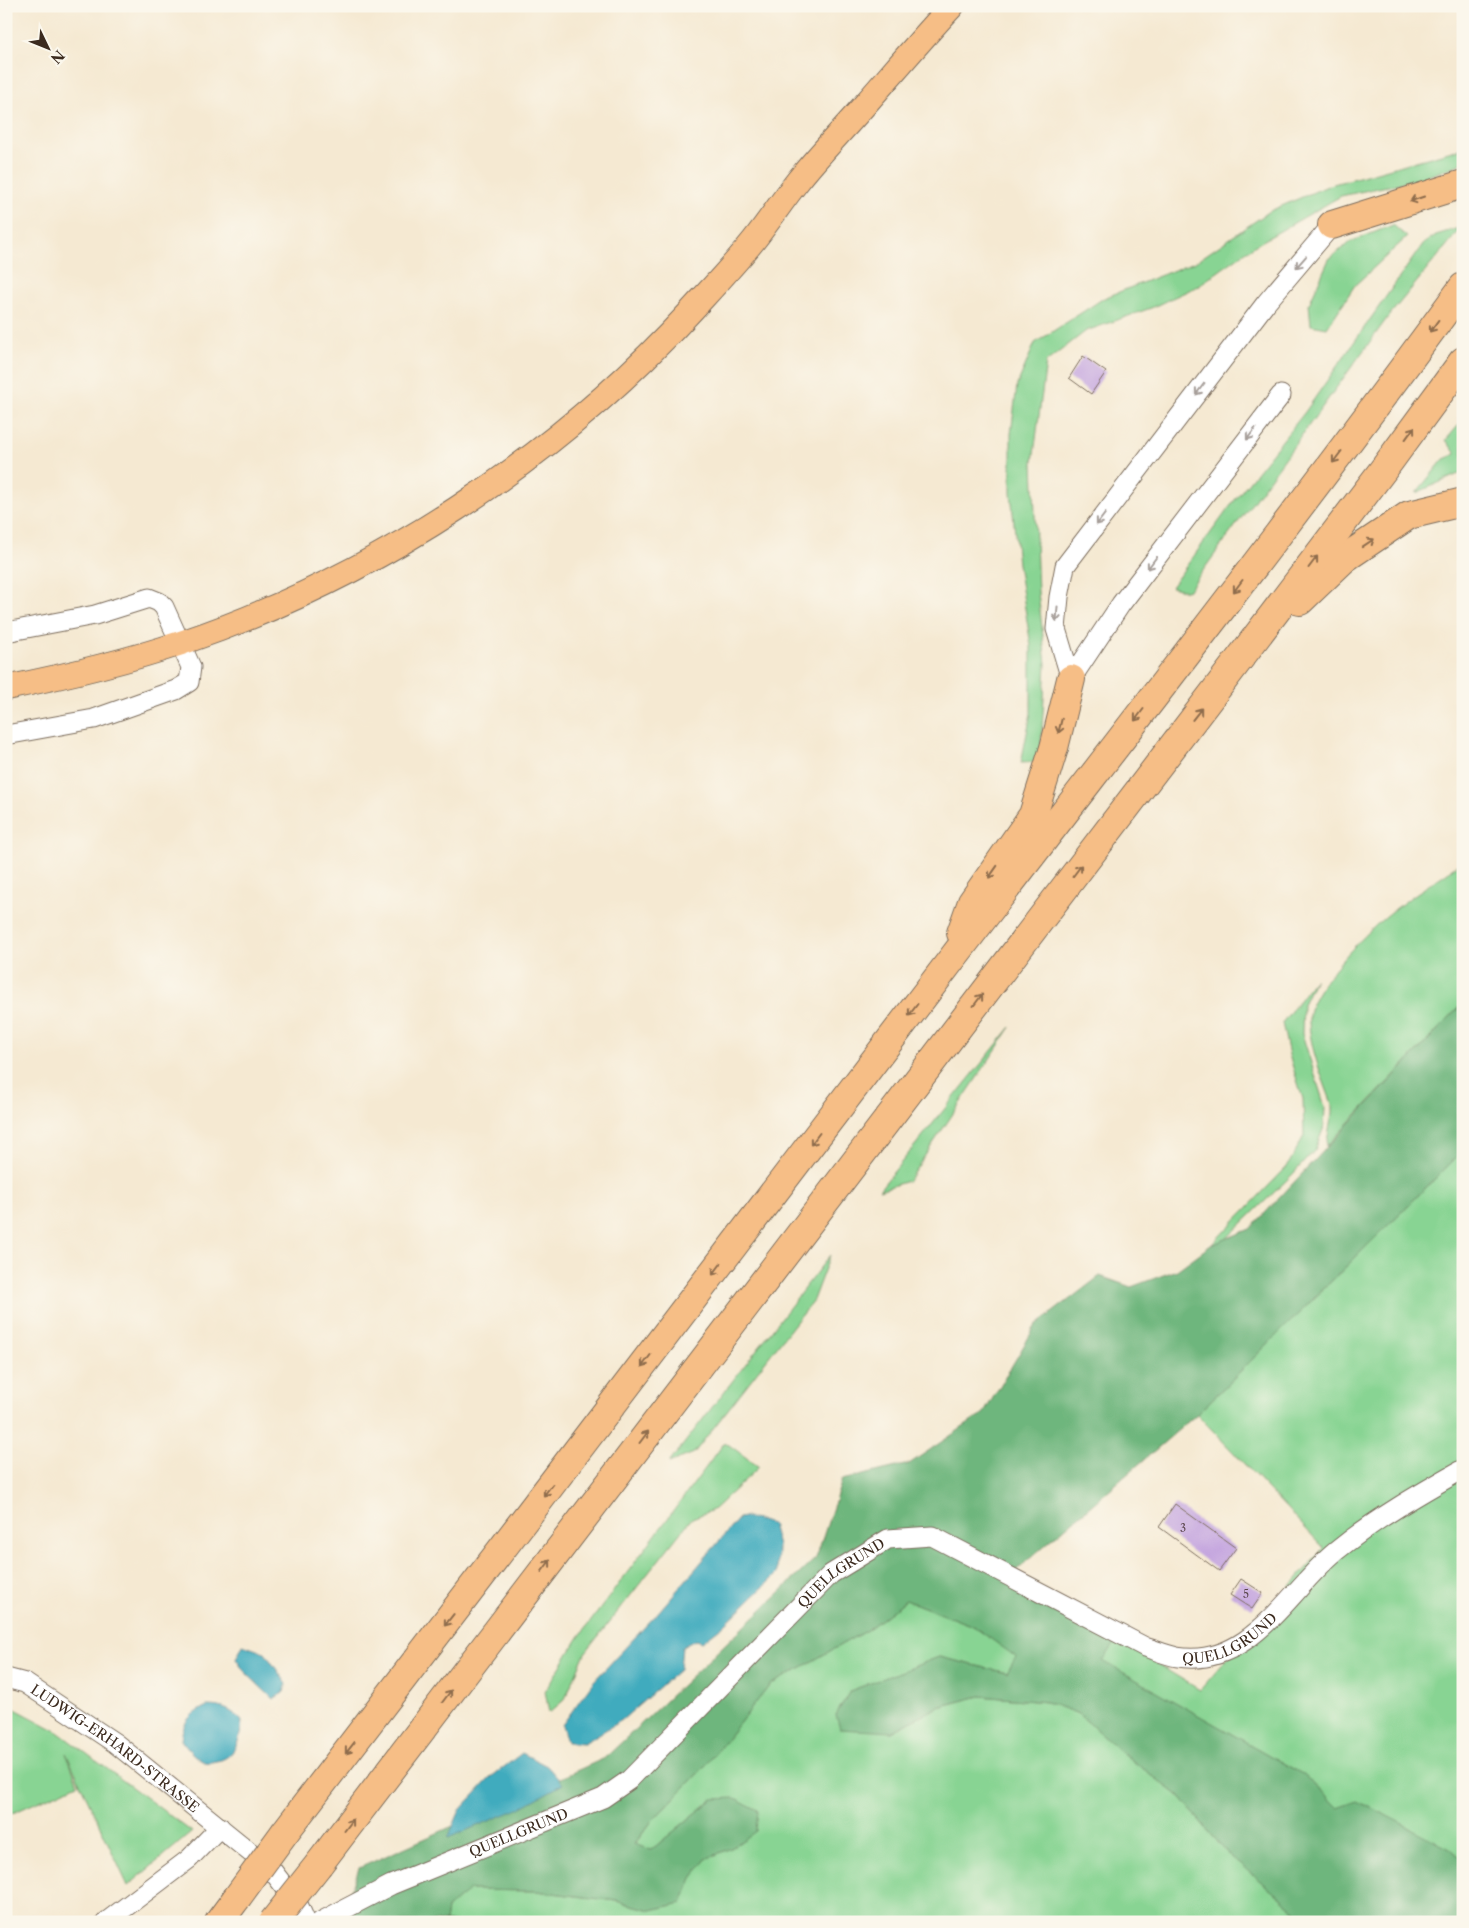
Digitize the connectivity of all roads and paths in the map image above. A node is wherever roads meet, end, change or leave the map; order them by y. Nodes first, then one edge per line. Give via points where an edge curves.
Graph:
1 (952, 6) edge
2 (1463, 184) edge
3 (1332, 225) joint
4 (1463, 287) edge
5 (1463, 361) edge
6 (1281, 395) dead end
7 (1463, 502) edge
8 (6, 632) edge
9 (180, 643) junction
10 (1241, 657) junction
11 (1071, 679) junction
12 (6, 688) edge
13 (6, 735) edge
14 (953, 957) junction
15 (1463, 1469) edge
16 (6, 1678) edge
17 (220, 1827) junction
18 (106, 1922) edge
19 (219, 1922) edge
20 (273, 1922) edge
21 (306, 1922) edge
22 (320, 1922) edge

1 - 9 main road via 798,181 754,241 688,314 610,391 483,490 404,541 313,589
2 -> 3 highway
3 -> 11 street via 1266,302 1065,566 1058,597 1056,629
4 -> 14 highway via 1373,410
10 -> 5 highway
6 -> 11 street via 1121,604
10 -> 7 highway via 1345,558 1409,515
8 - 9 street via 95,616 149,598 164,607
9 - 12 main road via 62,677
9 - 13 street via 191,667 189,682 176,690 94,719
20 -> 10 highway, bridge
11 -> 14 highway via 1033,815 972,902
14 -> 19 highway, bridge
15 - 22 street, QUELLGRUND via 1392,1510 1334,1553 1265,1626 1227,1651 1203,1657 1177,1657 1144,1647 932,1536 888,1539 831,1574 628,1780 603,1798 391,1885
16 - 17 street, LUDWIG-ERHARD-STRASSE via 25,1683 115,1743
17 - 18 street via 189,1859
17 - 21 street, LUDWIG-ERHARD-STRASSE via 271,1869 298,1904

